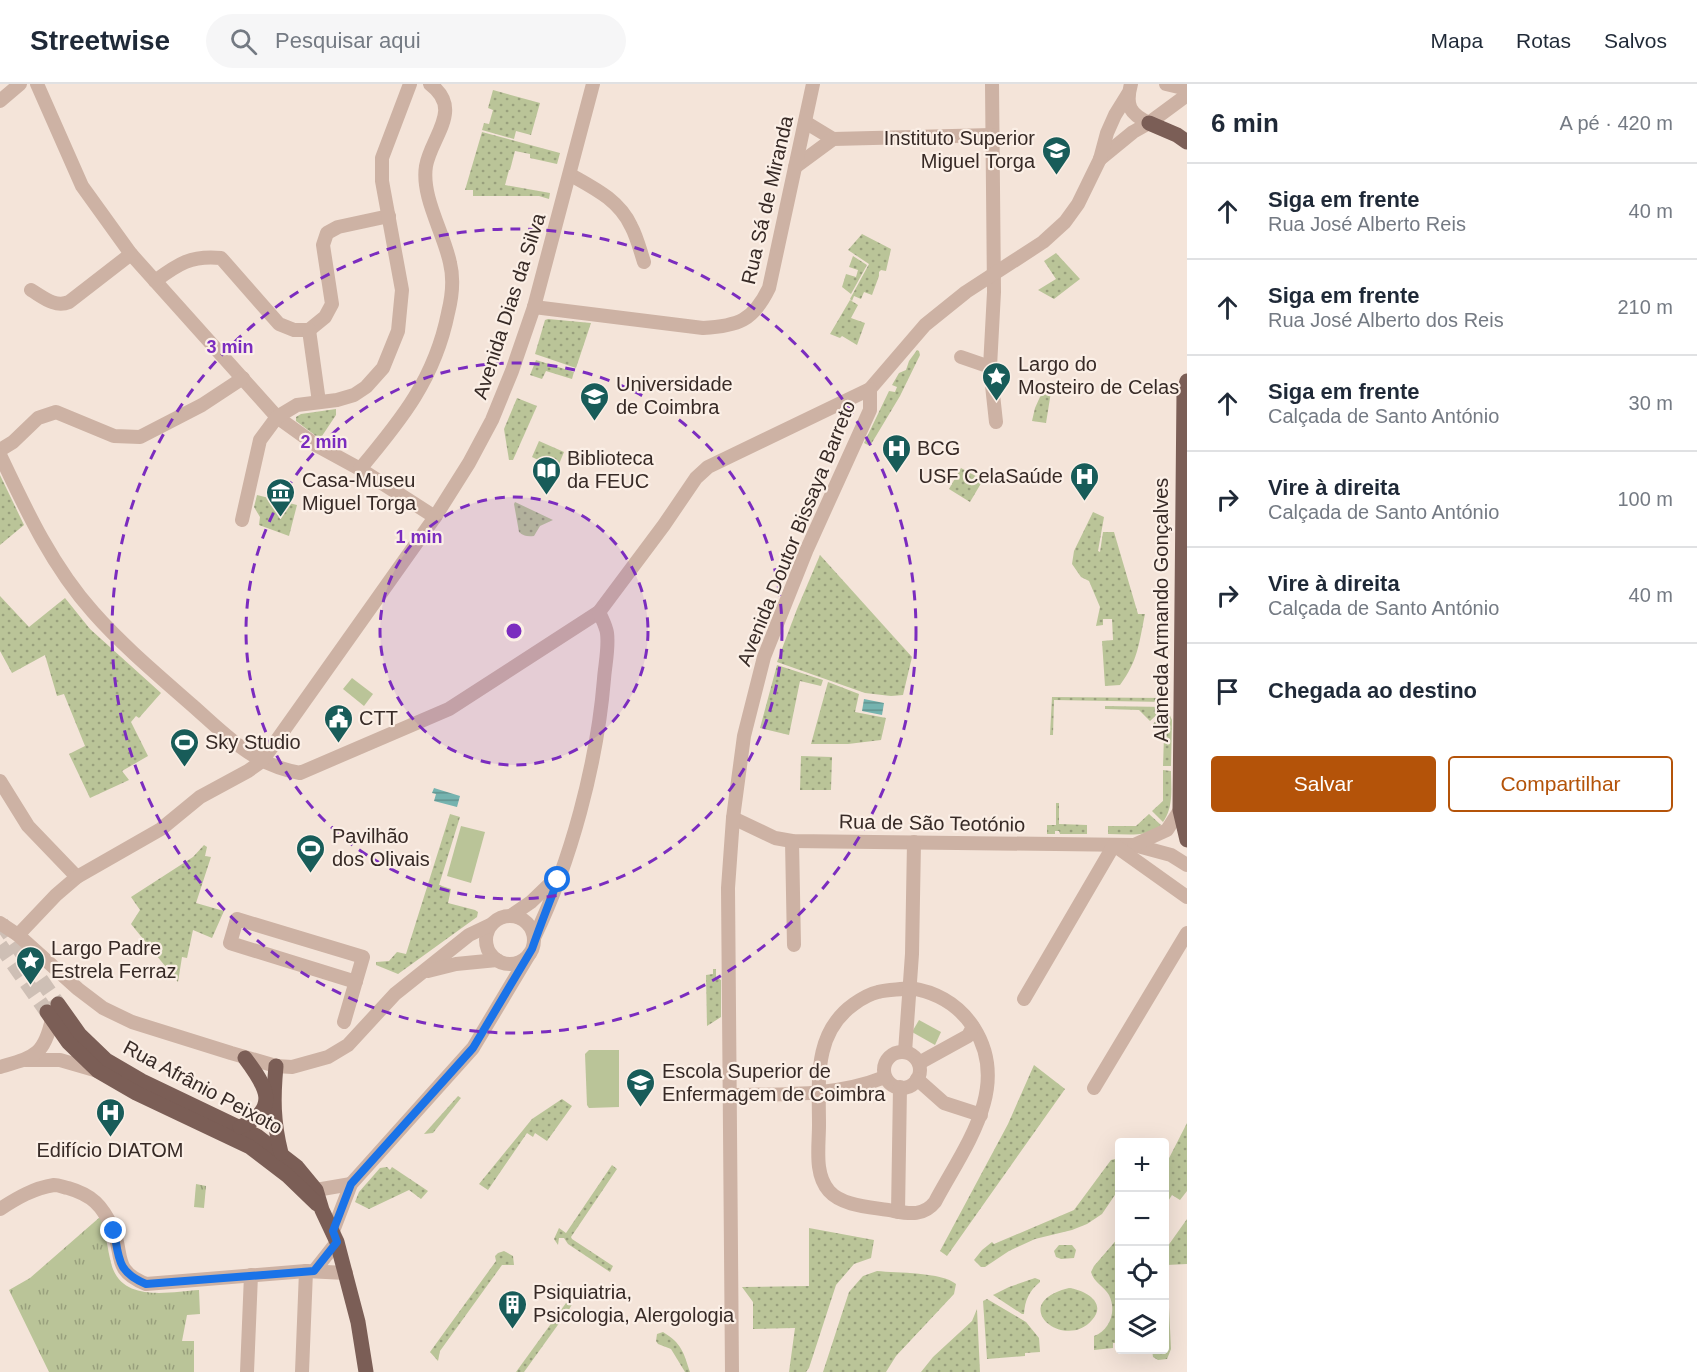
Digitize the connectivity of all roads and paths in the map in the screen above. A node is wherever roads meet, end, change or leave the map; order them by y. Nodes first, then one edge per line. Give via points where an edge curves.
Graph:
1 (20, 84) edge
2 (37, 84) edge
3 (410, 84) edge
4 (430, 84) edge
5 (594, 84) edge
6 (813, 84) edge
7 (992, 84) edge
8 (1166, 84) edge
9 (1130, 89) edge
10 (1187, 89) edge
11 (1187, 94) edge
12 (0, 100) edge
13 (806, 122) junction
14 (1149, 123) junction
15 (992, 135) junction
16 (833, 140) junction
17 (1187, 142) edge
18 (1100, 159) junction
19 (795, 167) junction
20 (571, 175) junction
21 (389, 216) junction
22 (131, 254) junction
23 (644, 262) dead end
24 (993, 274) junction
25 (155, 281) junction
26 (31, 290) dead end
27 (534, 307) junction
28 (309, 330) junction
29 (961, 357) dead end
30 (990, 374) junction
31 (243, 378) junction
32 (1187, 381) edge
33 (870, 389) junction
34 (319, 402) junction
35 (277, 417) junction
36 (996, 422) dead end
37 (0, 450) edge
38 (0, 455) edge
39 (360, 469) junction
40 (435, 517) junction
41 (242, 520) dead end
42 (599, 612) junction
43 (262, 761) junction
44 (0, 781) edge
45 (1180, 810) junction
46 (733, 818) junction
47 (1187, 840) edge
48 (792, 841) junction
49 (914, 842) junction
50 (1114, 845) junction
51 (1134, 845) junction
52 (1187, 865) edge
53 (559, 875) junction
54 (77, 877) junction
55 (1187, 897) edge
56 (512, 915) junction
57 (0, 923) edge
58 (490, 926) junction
59 (1187, 933) edge
60 (18, 935) junction
61 (534, 938) junction
62 (794, 945) dead end
63 (530, 953) junction
64 (501, 962) junction
65 (426, 971) junction
66 (356, 982) junction
67 (910, 988) junction
68 (507, 994) junction
69 (1024, 999) dead end
70 (52, 1012) junction
71 (344, 1022) dead end
72 (973, 1027) junction
73 (905, 1052) junction
74 (245, 1058) junction
75 (25, 1060) junction
76 (919, 1063) junction
77 (276, 1066) junction
78 (0, 1067) edge
79 (98, 1071) junction
80 (885, 1077) junction
81 (917, 1079) junction
82 (900, 1087) junction
83 (1094, 1088) dead end
84 (819, 1093) junction
85 (729, 1095) junction
86 (981, 1115) junction
87 (240, 1127) junction
88 (281, 1153) junction
89 (351, 1184) junction
90 (316, 1190) junction
91 (0, 1209) edge
92 (322, 1210) junction
93 (898, 1212) junction
94 (335, 1236) junction
95 (310, 1271) junction
96 (346, 1273) junction
97 (251, 1275) junction
98 (247, 1372) edge
99 (302, 1372) edge
100 (366, 1372) edge
101 (732, 1372) edge

1 - 12 street
2 - 22 street via 82,186
3 - 21 street via 382,158
4 - 39 street via 444,100 445,118 426,166 427,186 451,264 452,297 443,339 425,382
5 - 20 street, Avenida Dias da Silva
6 - 13 street, Rua Sá de Miranda
7 - 15 street
8 - 10 street
9 - 14 street via 1134,116
9 - 18 street via 1107,133
11 - 14 street
13 - 16 street
13 - 19 street, Rua Sá de Miranda
14 - 17 main road
14 - 18 street
15 - 16 street
15 - 24 street
16 - 19 street
18 - 24 street via 1065,222 1043,242
19 - 27 street, Rua Sá de Miranda via 769,288 758,308 740,323 703,328
20 - 23 street via 616,204 631,226
20 - 27 street, Avenida Dias da Silva
21 - 28 street via 338,226 327,233 323,245 332,304 325,318
21 - 34 street via 402,290 398,331 383,368 366,387 354,396
22 - 25 street
22 - 26 street via 61,305
24 - 30 street
24 - 33 street via 925,325
25 - 28 street via 182,262 203,256 221,258 279,324
25 - 31 street
27 - 40 street, Avenida Dias da Silva via 492,420
28 - 34 street
29 - 30 street
30 - 36 street
31 - 35 street
31 - 37 street via 202,405 140,437 114,435 56,412 38,418
32 - 45 main road, Alameda Armando Gonçalves
33 - 42 street via 708,467
33 - 46 street, Avenida Doutor Bissaya Barreto via 870,410 811,539 764,657 744,736
34 - 35 street via 297,405
35 - 39 street via 316,445
35 - 41 street via 260,440
38 - 43 street via 44,542 92,611 245,752
39 - 40 street
40 - 43 street, Avenida Dias da Silva
42 - 43 street via 448,709 300,773
42 - 53 street via 607,633 601,709 579,816
43 - 54 street via 200,797 161,828
44 - 54 street via 28,826
45 - 47 main road, Alameda Armando Gonçalves
45 - 51 street via 1167,830
46 - 48 street, Rua de São Teotónio via 775,838
46 - 85 street, Avenida Doutor Bissaya Barreto via 728,888
48 - 49 street, Rua de São Teotónio
48 - 62 street
49 - 50 street, Rua de São Teotónio
49 - 67 street
50 - 51 street, Rua de São Teotónio
50 - 55 street
50 - 69 street
51 - 52 street via 1171,855
53 - 56 street
53 - 61 street
54 - 60 street
56 - 58 street via 496,919
56 - 61 street via 529,925
57 - 60 street
58 - 64 street via 487,948
58 - 65 street via 470,935
59 - 83 street
60 - 74 street via 103,1008 132,1022
61 - 63 street
63 - 64 street via 519,962
63 - 68 street
64 - 65 street via 456,964
64 - 68 street
65 - 77 street via 395,994 348,1045 312,1062
66 - 66 street via 363,957 237,919 230,943
66 - 71 street
67 - 72 street via 937,995 968,1018
67 - 73 street
67 - 84 street via 865,997 830,1028 824,1043
68 - 89 street via 473,1048
70 - 75 street via 48,1037 41,1050
70 - 79 main road, Rua Afrânio Peixoto via 68,1042
70 - 87 main road, Rua Afrânio Peixoto via 106,1060
72 - 76 street via 968,1036
72 - 86 street via 988,1066 988,1092
73 - 76 street
73 - 80 street via 897,1052 885,1062
74 - 77 street
74 - 87 main road via 260,1077 267,1101 261,1114
75 - 78 street
75 - 79 street via 60,1060
76 - 81 street
77 - 88 main road via 273,1106
79 - 92 main road, Rua Afrânio Peixoto via 250,1148 288,1176
80 - 82 street
80 - 84 street via 865,1085
81 - 82 street via 910,1086
81 - 86 street via 944,1103
82 - 93 street
84 - 85 street
84 - 93 street via 819,1174 825,1186 851,1203
85 - 101 street, Avenida Doutor Bissaya Barreto
86 - 93 street via 929,1209 919,1214
87 - 88 main road, Rua Afrânio Peixoto
88 - 90 main road, Rua Afrânio Peixoto
89 - 90 street
89 - 94 street
90 - 92 main road, Rua Afrânio Peixoto
91 - 97 street via 25,1194 57,1185 86,1193 102,1209 114,1231 120,1263 132,1278 146,1284
92 - 94 main road, Rua Afrânio Peixoto
94 - 95 street
94 - 96 main road, Rua Afrânio Peixoto
95 - 96 street
95 - 97 street
95 - 99 street
96 - 100 main road, Rua Afrânio Peixoto
97 - 98 street

